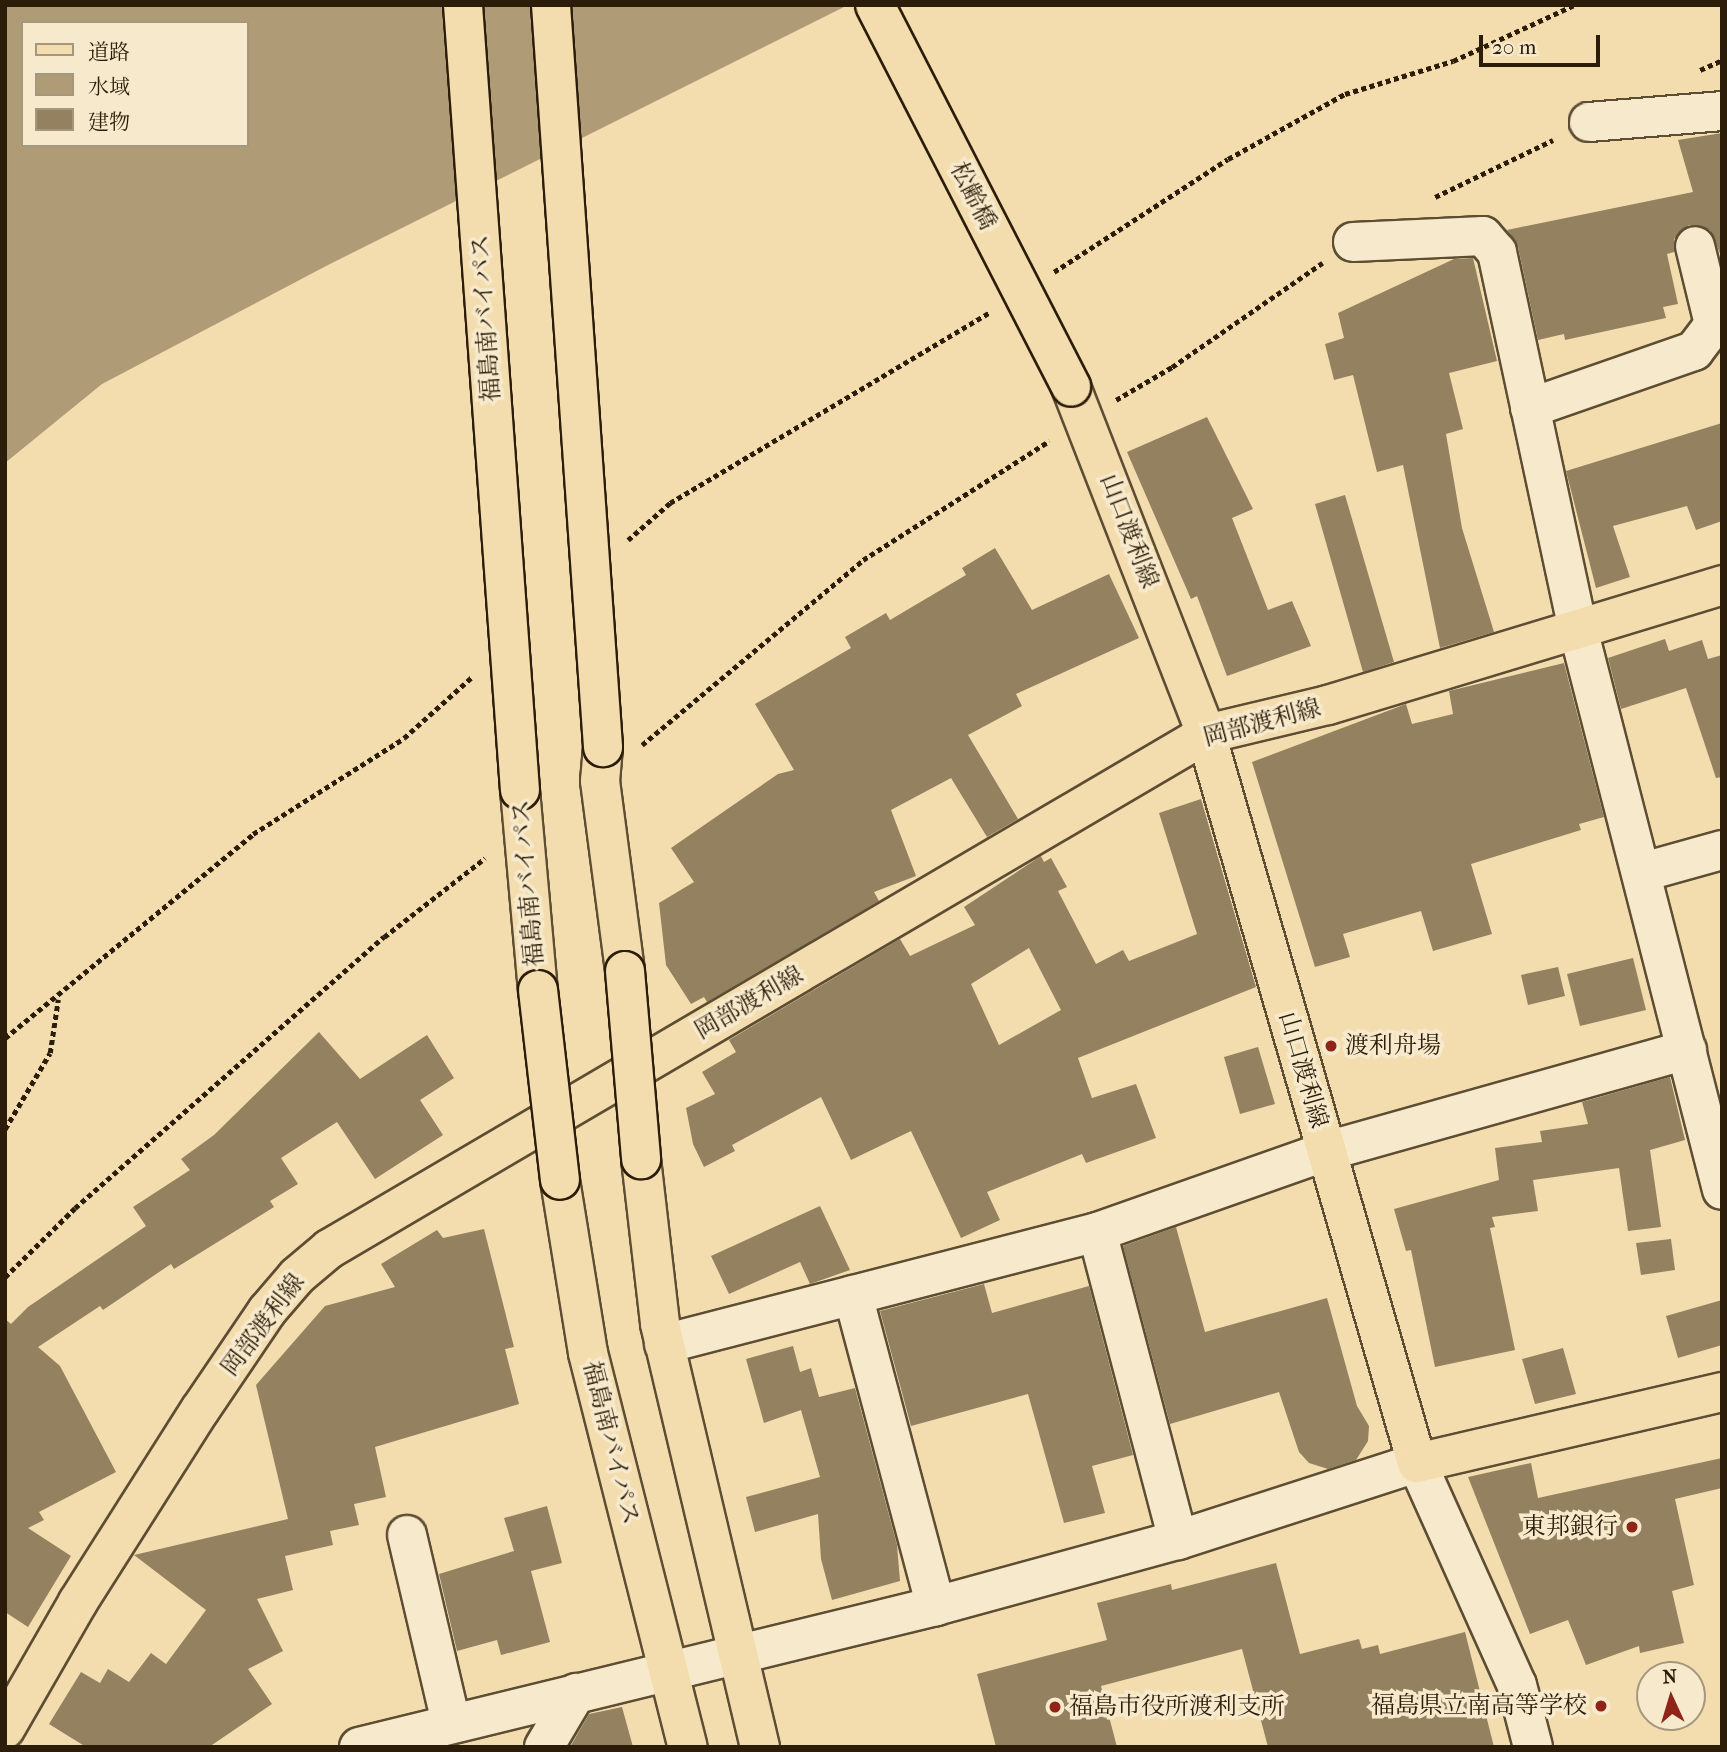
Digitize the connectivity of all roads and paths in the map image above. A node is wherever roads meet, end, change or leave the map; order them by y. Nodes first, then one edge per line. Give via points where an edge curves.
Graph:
1 (463, 5) edge
2 (551, 5) edge
3 (875, 5) edge
4 (1574, 5) edge
5 (1722, 60) edge
6 (1698, 72) dead end
7 (1722, 111) edge
8 (1589, 122) joint
9 (1422, 204) dead end
10 (1353, 242) joint
11 (1695, 246) dead end
12 (1041, 280) dead end
13 (998, 307) dead end
14 (1078, 402) junction
15 (1530, 408) junction
16 (619, 548) dead end
17 (1722, 585) edge
18 (1578, 629) junction
19 (475, 674) dead end
20 (1206, 734) junction
21 (602, 764) junction
22 (525, 828) junction
23 (1722, 850) edge
24 (1643, 872) junction
25 (58, 999) junction
26 (5, 1038) edge
27 (1687, 1049) junction
28 (5, 1129) edge
29 (1327, 1151) junction
30 (1722, 1190) edge
31 (1097, 1232) junction
32 (5, 1277) edge
33 (853, 1295) junction
34 (664, 1344) junction
35 (1722, 1392) edge
36 (1418, 1463) junction
37 (407, 1535) dead end
38 (1178, 1540) junction
39 (936, 1606) junction
40 (737, 1652) junction
41 (668, 1670) junction
42 (576, 1693) junction
43 (451, 1723) junction
44 (5, 1729) edge
45 (359, 1747) edge
46 (544, 1747) edge
47 (688, 1747) edge
48 (760, 1747) edge
49 (1533, 1747) edge

1 - 22 main road, 福島南バイパス, bridge
2 - 21 main road, bridge
3 - 14 main road, 松齢橋, bridge
4 - 12 path via 1453,61 1324,105 1228,159
5 - 6 path
7 - 8 street
8 - 9 path
10 - 14 path via 1172,367
10 - 15 street via 1483,236 1497,252
11 - 15 street via 1714,324 1694,351
13 - 16 path via 670,503
14 - 20 main road, 山口渡利線
14 - 21 path via 863,560
15 - 18 street
17 - 18 main road, 岡部渡利線
18 - 20 main road, 岡部渡利線 via 1328,705
18 - 24 street
19 - 25 path via 404,738 253,834
20 - 29 main road, 山口渡利線
20 - 44 main road, 岡部渡利線 via 329,1249 297,1276 267,1311 200,1410 78,1602
21 - 34 main road, bridge
22 - 32 path via 374,946 75,1208
22 - 41 main road, 福島南バイパス, bridge via 560,1180 588,1353
23 - 24 street
24 - 27 street
25 - 26 path
25 - 28 path via 50,1053
27 - 29 street
27 - 30 street
29 - 31 street
29 - 36 main road, 山口渡利線
31 - 33 street
31 - 38 street
33 - 34 street
33 - 39 street
34 - 40 main road
35 - 36 main road
36 - 38 street
36 - 49 street via 1517,1685
37 - 43 street
38 - 39 street
39 - 40 street
40 - 41 street
40 - 48 main road
41 - 42 street
41 - 47 main road, 福島南バイパス
42 - 43 street
42 - 46 street
43 - 45 street

